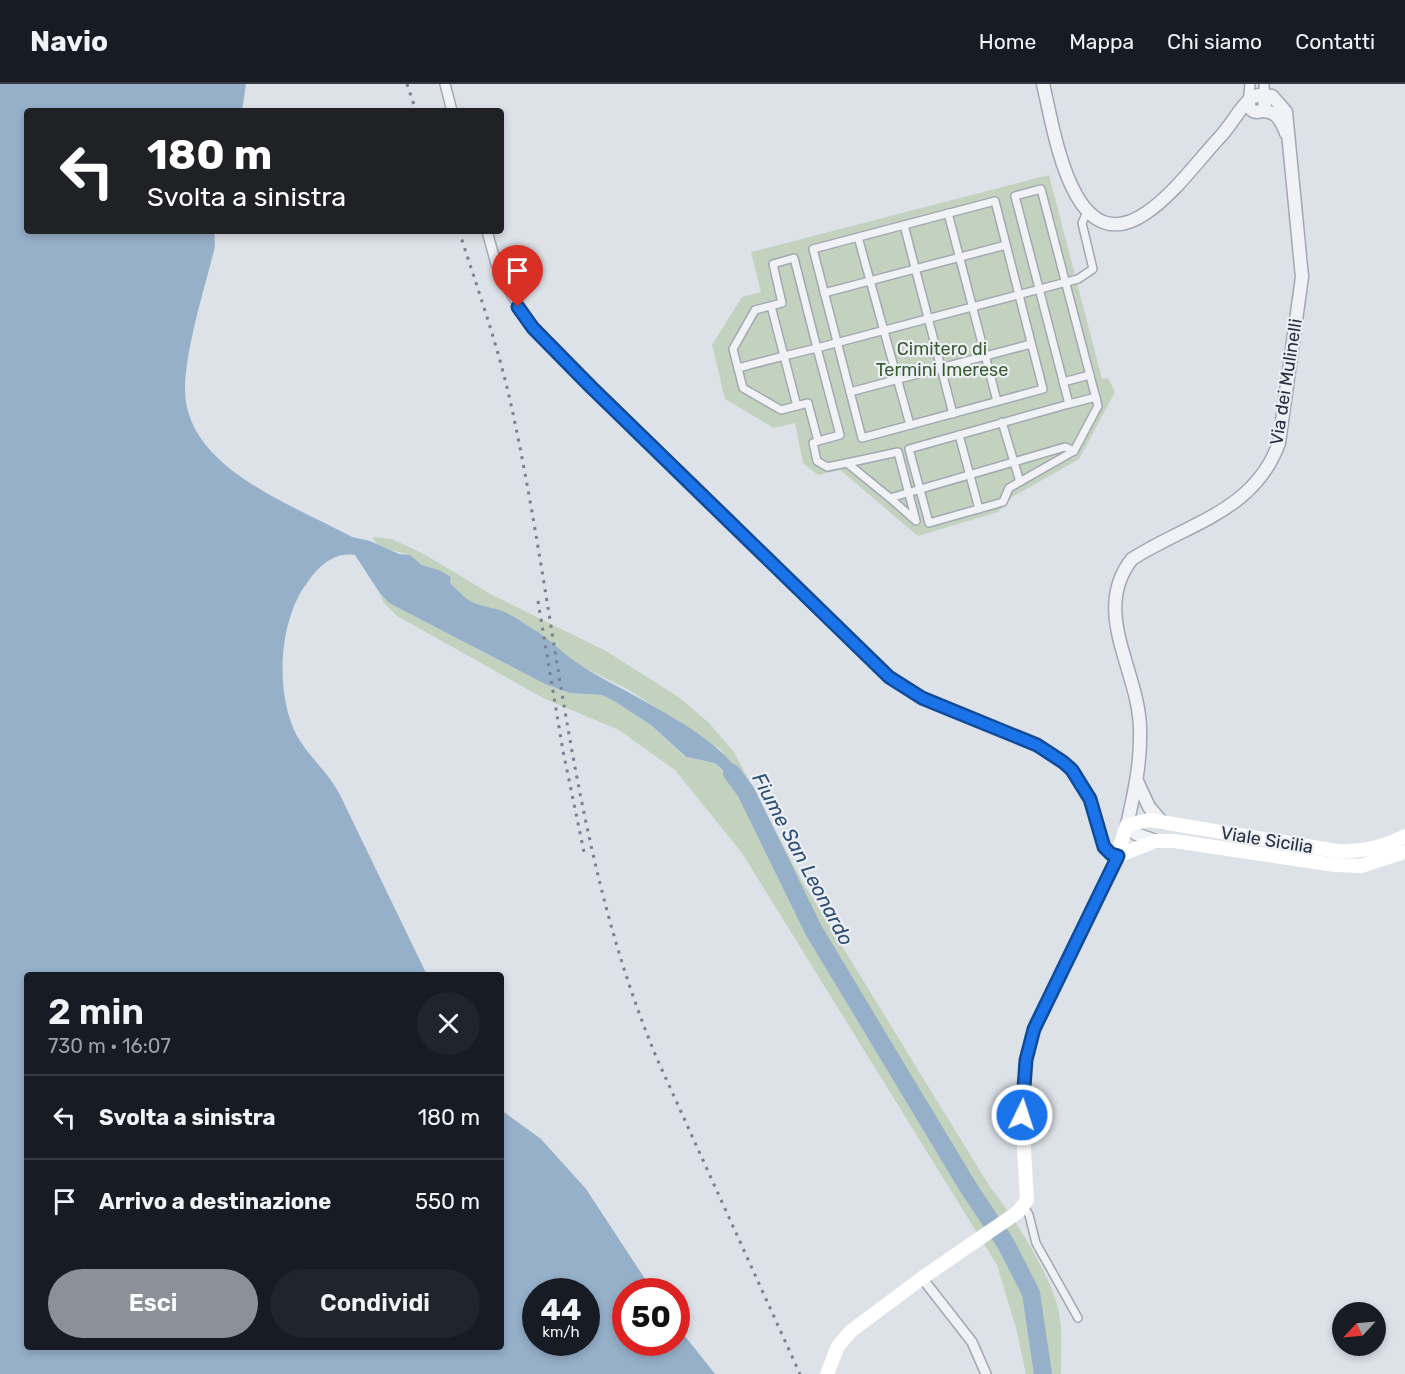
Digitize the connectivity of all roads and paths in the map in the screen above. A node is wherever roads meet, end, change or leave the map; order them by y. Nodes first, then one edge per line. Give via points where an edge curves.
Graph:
1 (445, 84) edge
2 (1043, 84) edge
3 (1250, 84) edge
4 (1257, 101) edge
5 (451, 108) edge
6 (1290, 143) junction
7 (1087, 212) junction
8 (948, 213) junction
9 (904, 225) junction
10 (488, 234) edge
11 (858, 237) junction
12 (1006, 245) junction
13 (960, 257) junction
14 (915, 268) junction
15 (870, 280) junction
16 (1065, 283) junction
17 (1039, 290) junction
18 (824, 292) junction
19 (1019, 295) junction
20 (771, 306) junction
21 (973, 307) junction
22 (928, 318) junction
23 (884, 330) junction
24 (837, 343) junction
25 (1031, 344) junction
26 (817, 348) junction
27 (784, 356) junction
28 (986, 356) junction
29 (738, 368) junction
30 (941, 368) junction
31 (1090, 375) junction
32 (897, 380) junction
33 (1063, 382) junction
34 (850, 392) junction
35 (1096, 397) junction
36 (997, 402) junction
37 (1069, 404) junction
38 (797, 406) junction
39 (953, 414) junction
40 (1002, 422) junction
41 (910, 425) junction
42 (959, 435) junction
43 (818, 441) junction
44 (1074, 451) junction
45 (1014, 462) junction
46 (848, 463) junction
47 (970, 476) junction
48 (1020, 482) junction
49 (920, 490) junction
50 (909, 493) junction
51 (890, 498) junction
52 (979, 509) junction
53 (1137, 781) junction
54 (1162, 822) junction
55 (1127, 825) junction
56 (1405, 836) edge
57 (1156, 841) junction
58 (1405, 852) edge
59 (1118, 856) junction
60 (1021, 1209) junction
61 (922, 1278) junction
62 (1078, 1318) dead end
63 (827, 1374) edge
64 (986, 1374) edge

1 - 5 street
2 - 7 street via 1060,155
3 - 4 street
4 - 6 street via 1279,118
4 - 6 street, Via dei Mulinelli via 1276,98 1286,112
4 - 7 street via 1146,213 1120,224 1099,220
6 - 53 street, Via dei Mulinelli via 1302,277 1279,443 1273,459 1261,478 1226,510 1132,559 1117,587 1116,631 1137,702 1140,729
7 - 16 street via 1082,223 1093,269
8 - 9 street
8 - 12 street via 994,201
8 - 13 street
9 - 11 street
9 - 14 street
10 - 59 street via 496,264 518,307 533,328 591,387 889,677 922,698 1028,741 1072,770 1090,799 1104,847
11 - 15 street
11 - 18 street via 813,249
12 - 13 street
12 - 19 street
13 - 14 street
13 - 21 street
14 - 15 street
14 - 22 street
15 - 18 street
15 - 23 street
16 - 17 street
16 - 17 street via 1041,189 1015,196
16 - 31 street
17 - 19 street
17 - 33 street
18 - 24 street
19 - 21 street
19 - 25 street
20 - 26 street via 782,303 773,264 794,258
20 - 27 street
20 - 29 street via 755,310 733,350
21 - 22 street
21 - 28 street
22 - 23 street
22 - 30 street
23 - 24 street
23 - 32 street
24 - 26 street
24 - 34 street
25 - 28 street
25 - 36 street via 1043,389
26 - 27 street
26 - 43 street via 840,435
27 - 29 street
27 - 38 street
28 - 30 street
28 - 36 street
29 - 38 street via 743,388 781,410
30 - 32 street
30 - 39 street
31 - 33 street
31 - 35 street
32 - 34 street
32 - 41 street
33 - 37 street
34 - 41 street via 862,438
35 - 37 street
35 - 44 street via 1098,405
36 - 39 street
37 - 40 street
38 - 43 street via 808,403
39 - 41 street
40 - 42 street
40 - 45 street
42 - 47 street
42 - 49 street via 909,449
43 - 46 street via 813,443 817,461 827,467
44 - 45 street via 1065,447
44 - 48 street
45 - 47 street
45 - 48 street
46 - 50 street via 898,452
46 - 51 street
47 - 49 street
47 - 52 street
48 - 52 street via 1009,488 1003,502
49 - 50 street
49 - 52 street via 929,522
50 - 51 street
50 - 51 street via 916,521
53 - 54 street via 1149,807
53 - 55 street, Via dei Mulinelli
54 - 55 main road, Viale Sicilia via 1149,820
54 - 56 main road, Viale Sicilia via 1337,851 1360,852
55 - 57 street via 1136,834
55 - 59 main road
57 - 58 main road, Viale Sicilia via 1335,865 1361,866
57 - 59 main road
59 - 60 main road via 1031,1040 1022,1115 1029,1192
60 - 61 main road
60 - 62 street via 1029,1215 1036,1243
61 - 63 main road via 851,1331 838,1346
61 - 64 street via 972,1342

